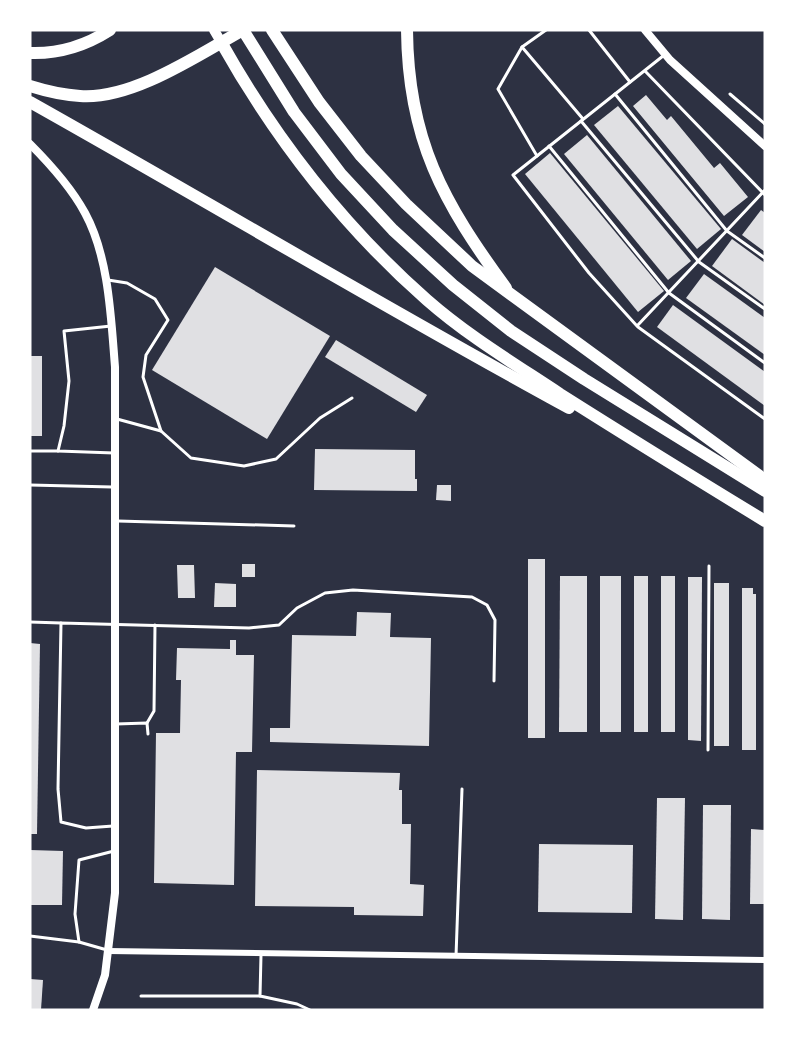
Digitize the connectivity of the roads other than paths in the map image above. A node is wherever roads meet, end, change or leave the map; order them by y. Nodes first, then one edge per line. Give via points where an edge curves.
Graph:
1 (110, 30) edge
2 (214, 30) edge
3 (243, 30) edge
4 (272, 30) edge
5 (407, 30) edge
6 (546, 30) edge
7 (589, 30) edge
8 (645, 30) edge
9 (221, 42) junction
10 (522, 47) junction
11 (30, 53) edge
12 (665, 54) junction
13 (645, 70) junction
14 (630, 82) junction
15 (30, 86) edge
16 (615, 94) junction
17 (30, 102) edge
18 (582, 120) junction
19 (30, 144) edge
20 (549, 146) junction
21 (765, 146) edge
22 (537, 156) junction
23 (764, 193) edge
24 (727, 231) junction
25 (765, 258) edge
26 (699, 262) junction
27 (106, 280) junction
28 (669, 293) junction
29 (514, 299) junction
30 (765, 309) edge
31 (112, 326) junction
32 (637, 326) junction
33 (765, 363) edge
34 (352, 398) dead end
35 (115, 418) junction
36 (765, 419) edge
37 (161, 431) junction
38 (30, 451) edge
39 (58, 452) junction
40 (115, 453) junction
41 (657, 456) junction
42 (765, 480) edge
43 (30, 485) edge
44 (116, 487) junction
45 (765, 491) edge
46 (116, 521) junction
47 (765, 521) edge
48 (294, 526) dead end
49 (709, 566) dead end
50 (30, 622) edge
51 (61, 622) junction
52 (116, 624) junction
53 (155, 626) junction
54 (494, 681) dead end
55 (147, 723) junction
56 (115, 724) junction
57 (148, 734) dead end
58 (708, 750) dead end
59 (462, 789) dead end
60 (115, 826) junction
61 (115, 851) junction
62 (30, 936) edge
63 (79, 942) junction
64 (108, 951) junction
65 (261, 953) junction
66 (456, 956) junction
67 (765, 960) edge
68 (141, 996) dead end
69 (260, 996) junction
70 (93, 1010) edge
71 (310, 1010) edge

1 - 11 highway via 71,49
2 - 9 main road
3 - 9 highway
3 - 45 highway via 294,112 341,174 393,230 453,285 520,337
4 - 29 highway via 319,102 361,156 433,231
5 - 29 highway via 411,91 429,160 446,198
6 - 10 lane
7 - 14 lane
8 - 12 street
9 - 15 highway via 143,84 112,93 81,96
9 - 41 highway via 246,87 319,188 427,300 481,342
10 - 18 lane
10 - 22 lane via 498,89
12 - 13 lane
12 - 21 street
13 - 14 lane
13 - 23 lane
14 - 16 lane
16 - 18 lane
16 - 24 lane
17 - 41 highway via 434,335
18 - 20 lane
18 - 26 lane
19 - 27 street via 53,167 85,213
20 - 22 lane
20 - 28 lane
22 - 32 lane via 513,175 589,273
23 - 24 lane
24 - 25 lane
24 - 26 lane
26 - 28 lane
26 - 30 lane
27 - 31 street
27 - 37 lane via 127,283 155,299 168,320 146,355 143,377
28 - 32 lane
28 - 33 lane
29 - 42 highway
31 - 35 street
31 - 39 lane via 64,330 69,381
32 - 36 lane
34 - 37 lane via 320,418 276,459 244,466 191,458
35 - 37 lane
35 - 40 street
38 - 39 lane
39 - 40 lane
40 - 44 street
41 - 47 highway
43 - 44 lane
44 - 46 street
46 - 48 lane
46 - 52 street
49 - 58 lane
50 - 51 lane
51 - 52 lane
51 - 60 lane via 61,822 86,828
52 - 53 lane
52 - 56 street
53 - 54 lane via 279,626 297,608 325,593 353,590 472,597 487,605 495,620
53 - 55 lane via 154,711
55 - 56 lane
55 - 57 lane
56 - 60 street
59 - 66 lane
60 - 61 street
61 - 63 lane via 79,860 75,914
61 - 64 street via 115,894
62 - 63 lane
63 - 64 lane
64 - 65 street
64 - 70 street via 105,975
65 - 66 street
65 - 69 lane
66 - 67 street
68 - 69 lane
69 - 71 lane

